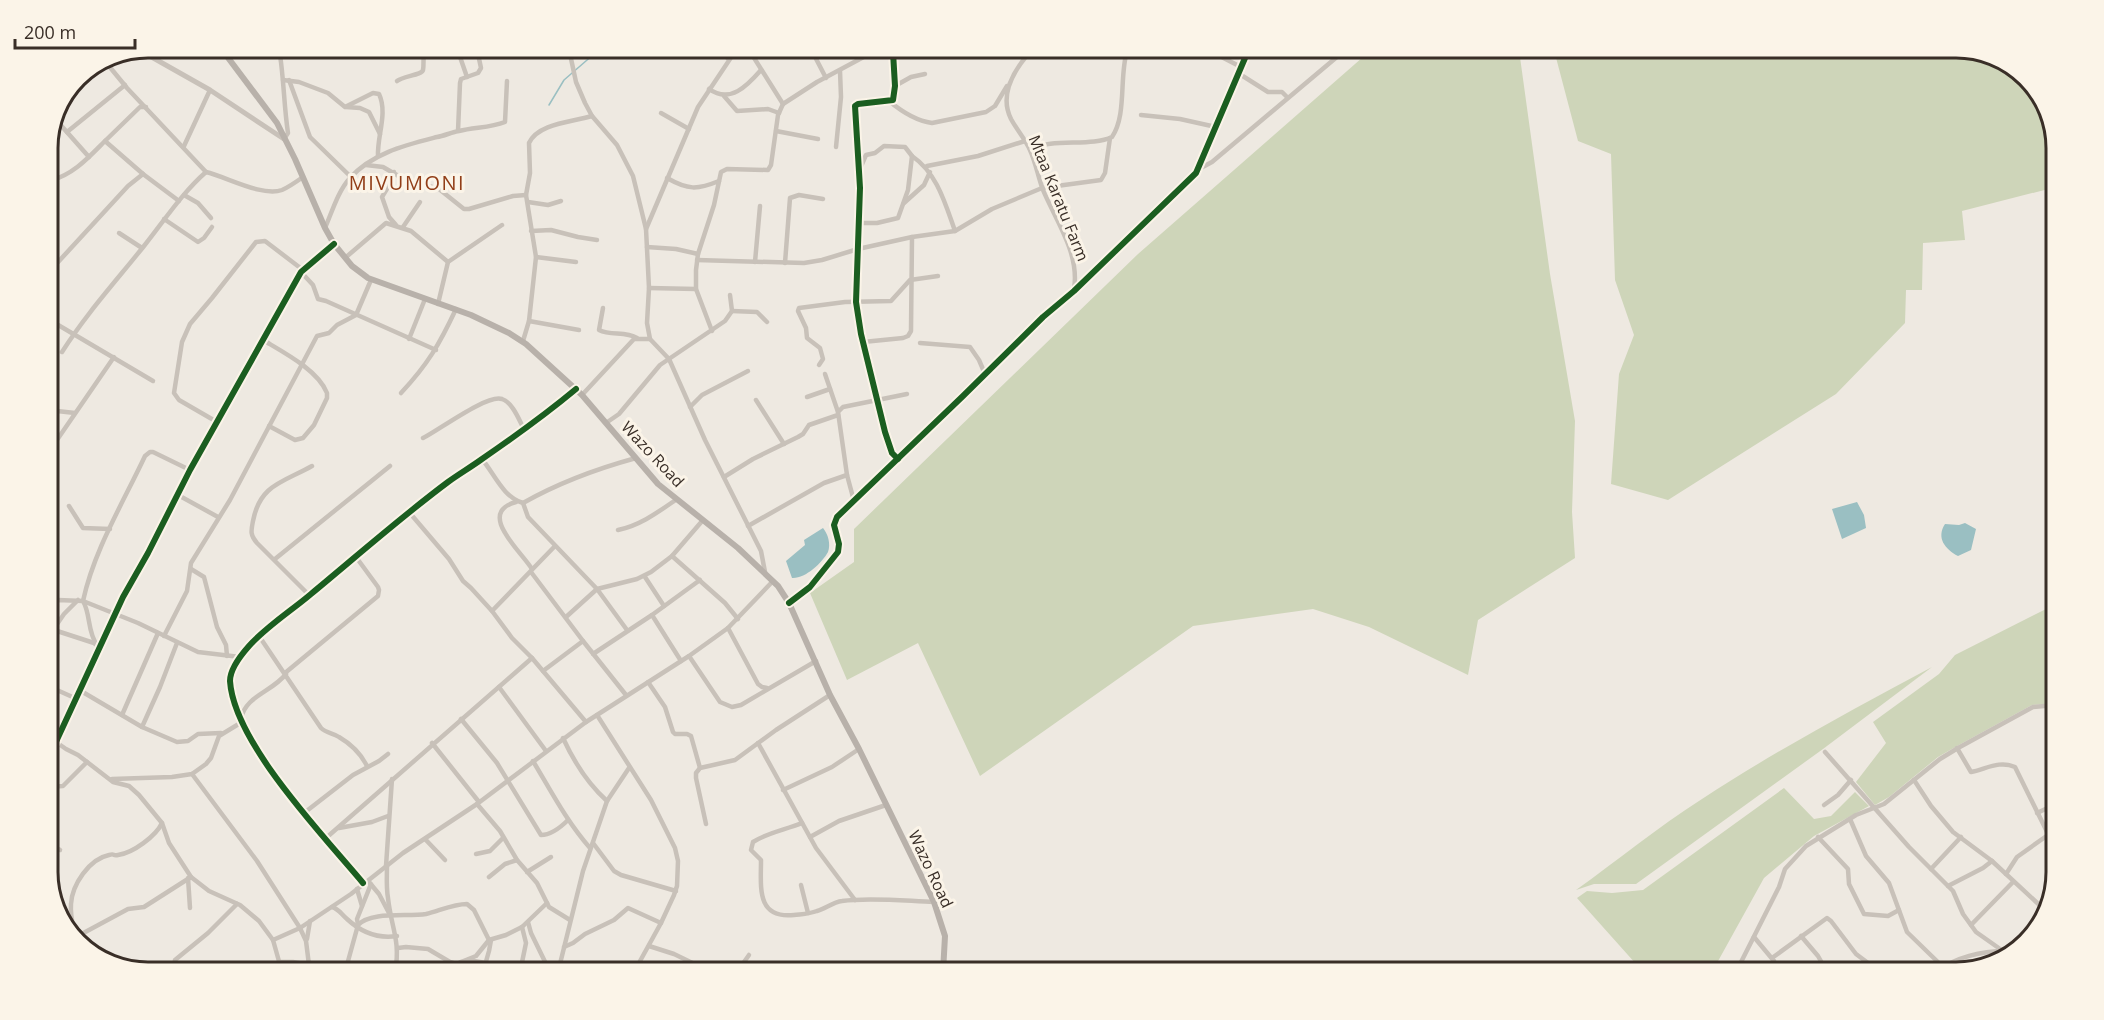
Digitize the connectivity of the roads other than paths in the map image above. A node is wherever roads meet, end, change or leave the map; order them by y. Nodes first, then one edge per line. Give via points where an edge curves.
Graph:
1 (153, 58) edge
2 (228, 58) edge
3 (280, 58) edge
4 (424, 58) edge
5 (460, 58) edge
6 (479, 58) edge
7 (571, 58) edge
8 (754, 58) edge
9 (816, 58) edge
10 (863, 58) edge
11 (893, 58) edge
12 (1026, 58) edge
13 (1125, 58) edge
14 (1221, 58) edge
15 (1245, 58) edge
16 (1335, 58) edge
17 (729, 59) edge
18 (110, 67) edge
19 (761, 70) junction
20 (1240, 70) junction
21 (840, 71) junction
22 (925, 74) dead end
23 (467, 76) junction
24 (826, 78) junction
25 (286, 80) junction
26 (397, 81) dead end
27 (507, 81) dead end
28 (1009, 84) junction
29 (125, 85) junction
30 (895, 86) junction
31 (709, 88) junction
32 (210, 90) junction
33 (724, 96) junction
34 (1287, 97) junction
35 (889, 101) junction
36 (783, 104) junction
37 (146, 107) junction
38 (346, 107) junction
39 (661, 113) dead end
40 (779, 113) junction
41 (1141, 115) dead end
42 (592, 116) junction
43 (62, 126) edge
44 (1216, 126) junction
45 (689, 129) junction
46 (458, 131) junction
47 (776, 131) junction
48 (67, 132) junction
49 (380, 134) junction
50 (1110, 138) junction
51 (284, 139) junction
52 (818, 139) dead end
53 (105, 141) junction
54 (1025, 141) junction
55 (184, 146) junction
56 (836, 147) dead end
57 (1030, 149) junction
58 (378, 156) junction
59 (912, 156) junction
60 (89, 157) junction
61 (365, 165) junction
62 (927, 166) junction
63 (1199, 169) junction
64 (206, 172) junction
65 (394, 172) junction
66 (858, 172) junction
67 (930, 172) junction
68 (143, 174) junction
69 (59, 177) edge
70 (303, 177) junction
71 (351, 177) junction
72 (667, 178) junction
73 (719, 181) junction
74 (1042, 188) junction
75 (184, 195) junction
76 (526, 195) junction
77 (823, 199) dead end
78 (178, 201) junction
79 (561, 201) dead end
80 (420, 202) dead end
81 (528, 202) junction
82 (904, 203) junction
83 (760, 206) dead end
84 (211, 218) dead end
85 (165, 219) junction
86 (859, 223) junction
87 (396, 225) junction
88 (502, 225) dead end
89 (212, 227) dead end
90 (403, 227) junction
91 (325, 228) junction
92 (646, 229) junction
93 (531, 231) junction
94 (955, 231) junction
95 (119, 233) dead end
96 (912, 237) junction
97 (597, 240) dead end
98 (334, 244) junction
99 (647, 247) junction
100 (142, 248) junction
101 (858, 249) junction
102 (536, 257) junction
103 (698, 257) junction
104 (345, 258) junction
105 (59, 261) edge
106 (448, 262) junction
107 (576, 262) dead end
108 (755, 262) junction
109 (785, 263) junction
110 (302, 271) junction
111 (938, 276) dead end
112 (912, 279) junction
113 (371, 280) junction
114 (649, 288) junction
115 (696, 289) junction
116 (1074, 291) junction
117 (730, 295) dead end
118 (424, 299) junction
119 (856, 302) junction
120 (438, 304) junction
121 (603, 308) dead end
122 (456, 309) junction
123 (732, 311) junction
124 (356, 315) junction
125 (529, 321) junction
126 (767, 322) dead end
127 (59, 325) edge
128 (579, 330) dead end
129 (712, 331) junction
130 (74, 333) junction
131 (637, 338) junction
132 (409, 339) junction
133 (650, 339) junction
134 (262, 340) junction
135 (523, 341) junction
136 (863, 342) junction
137 (920, 343) dead end
138 (436, 350) junction
139 (62, 352) dead end
140 (114, 357) junction
141 (669, 359) junction
142 (980, 360) junction
143 (301, 365) junction
144 (819, 365) dead end
145 (992, 367) junction
146 (748, 371) dead end
147 (825, 374) dead end
148 (985, 374) junction
149 (153, 381) dead end
150 (576, 389) junction
151 (830, 389) junction
152 (401, 393) dead end
153 (907, 394) dead end
154 (582, 395) junction
155 (807, 397) dead end
156 (756, 400) dead end
157 (877, 400) junction
158 (690, 407) junction
159 (59, 411) edge
160 (75, 413) junction
161 (838, 413) junction
162 (218, 422) junction
163 (606, 423) junction
164 (269, 426) junction
165 (524, 429) junction
166 (59, 437) edge
167 (423, 438) dead end
168 (784, 444) junction
169 (636, 458) junction
170 (482, 459) junction
171 (898, 459) junction
172 (312, 466) dead end
173 (390, 466) dead end
174 (190, 470) junction
175 (848, 476) junction
176 (724, 477) junction
177 (178, 495) junction
178 (677, 499) junction
179 (854, 501) junction
180 (516, 502) junction
181 (523, 503) junction
182 (69, 506) dead end
183 (409, 512) junction
184 (218, 517) junction
185 (703, 520) junction
186 (748, 526) junction
187 (110, 529) junction
188 (618, 530) dead end
189 (555, 546) junction
190 (672, 556) junction
191 (356, 557) junction
192 (275, 560) junction
193 (191, 570) junction
194 (532, 571) junction
195 (765, 572) junction
196 (645, 577) junction
197 (700, 580) junction
198 (773, 580) junction
199 (597, 589) junction
200 (309, 595) junction
201 (59, 600) edge
202 (81, 601) junction
203 (789, 603) junction
204 (664, 606) junction
205 (492, 611) junction
206 (652, 615) junction
207 (116, 616) junction
208 (566, 617) junction
209 (59, 619) edge
210 (738, 619) junction
211 (728, 628) junction
212 (627, 630) junction
213 (59, 633) edge
214 (158, 633) junction
215 (164, 636) junction
216 (259, 636) junction
217 (583, 641) junction
218 (177, 643) junction
219 (100, 647) junction
220 (593, 654) junction
221 (227, 656) junction
222 (689, 656) junction
223 (240, 657) junction
224 (532, 658) junction
225 (681, 661) junction
226 (816, 661) junction
227 (543, 671) junction
228 (285, 674) junction
229 (648, 682) junction
230 (499, 687) junction
231 (767, 688) junction
232 (59, 691) edge
233 (81, 691) junction
234 (626, 695) junction
235 (830, 695) junction
236 (77, 699) junction
237 (2046, 706) edge
238 (122, 715) junction
239 (597, 715) junction
240 (461, 719) junction
241 (241, 720) junction
242 (586, 722) junction
243 (142, 727) junction
244 (59, 728) edge
245 (62, 729) junction
246 (224, 733) junction
247 (59, 736) edge
248 (563, 738) junction
249 (432, 743) junction
250 (758, 743) junction
251 (59, 744) edge
252 (1957, 748) junction
253 (859, 749) junction
254 (546, 751) junction
255 (1825, 752) dead end
256 (388, 754) dead end
257 (533, 761) junction
258 (87, 762) junction
259 (367, 766) junction
260 (629, 768) junction
261 (699, 768) junction
262 (192, 774) junction
263 (109, 778) junction
264 (392, 779) junction
265 (508, 780) junction
266 (1851, 780) junction
267 (1914, 780) junction
268 (59, 786) edge
269 (783, 790) junction
270 (607, 801) junction
271 (478, 803) junction
272 (886, 805) junction
273 (1824, 805) dead end
274 (1874, 808) junction
275 (2046, 809) edge
276 (304, 813) junction
277 (2037, 813) junction
278 (388, 816) junction
279 (1850, 819) junction
280 (568, 820) junction
281 (162, 823) junction
282 (802, 823) junction
283 (706, 824) dead end
284 (338, 828) junction
285 (2046, 831) edge
286 (810, 837) junction
287 (1818, 837) junction
288 (1961, 837) junction
289 (2046, 837) edge
290 (326, 838) junction
291 (503, 838) junction
292 (425, 839) junction
293 (592, 845) junction
294 (476, 854) dead end
295 (551, 857) dead end
296 (445, 860) dead end
297 (517, 860) junction
298 (1992, 861) junction
299 (386, 865) junction
300 (1931, 868) junction
301 (527, 872) junction
302 (2006, 874) junction
303 (190, 878) junction
304 (489, 878) dead end
305 (367, 882) junction
306 (2013, 882) junction
307 (801, 885) dead end
308 (1948, 886) junction
309 (357, 889) junction
310 (676, 891) junction
311 (855, 900) junction
312 (934, 902) junction
313 (547, 903) junction
314 (237, 904) junction
315 (2039, 905) edge
316 (331, 907) junction
317 (362, 907) junction
318 (190, 908) dead end
319 (1899, 910) junction
320 (808, 913) junction
321 (70, 915) edge
322 (391, 916) junction
323 (402, 916) junction
324 (570, 920) junction
325 (310, 921) junction
326 (528, 922) junction
327 (661, 923) junction
328 (1971, 925) junction
329 (357, 926) junction
330 (522, 927) junction
331 (300, 928) junction
332 (83, 933) edge
333 (396, 935) junction
334 (1801, 936) junction
335 (1754, 937) junction
336 (273, 940) junction
337 (490, 940) junction
338 (306, 943) junction
339 (649, 946) junction
340 (564, 947) junction
341 (398, 948) junction
342 (2001, 948) edge
343 (1994, 952) edge
344 (748, 955) dead end
345 (1772, 958) junction
346 (468, 960) junction
347 (175, 962) edge
348 (279, 962) edge
349 (309, 962) edge
350 (348, 962) edge
351 (396, 962) edge
352 (461, 962) joint
353 (480, 962) edge
354 (486, 962) edge
355 (522, 962) edge
356 (545, 962) edge
357 (560, 962) edge
358 (639, 962) edge
359 (690, 962) edge
360 (743, 962) edge
361 (944, 962) edge
362 (1741, 962) edge
363 (1774, 962) edge
364 (1821, 962) edge
365 (1867, 962) edge
366 (1937, 962) edge
367 (1957, 962) edge

1 - 32 street
2 - 51 main road, Wazo Road via 277,123
3 - 25 street
4 - 26 street via 421,74
5 - 23 street
6 - 23 street via 478,73
7 - 42 street via 580,94
8 - 19 street
9 - 24 street
10 - 21 street
11 - 30 street
12 - 28 street
13 - 50 street via 1119,117
14 - 20 street
15 - 20 street
16 - 34 street
17 - 31 street
18 - 29 street
19 - 33 street via 738,92
19 - 36 street
20 - 34 street via 1268,92 1282,92
20 - 44 street
21 - 24 street
21 - 56 street via 842,97
22 - 30 street
23 - 46 street via 460,83
24 - 36 street
25 - 38 street via 328,93
25 - 51 street via 284,116 288,133
25 - 71 street via 310,137
27 - 46 street via 505,122
28 - 35 street via 995,106 986,111 932,123
28 - 54 street, Mtaa Karatu Farm via 1010,117
29 - 37 street
29 - 48 street
30 - 35 street via 895,97
31 - 33 street
31 - 45 street
32 - 51 street
32 - 55 street
33 - 40 street via 737,111 768,109
34 - 63 street
35 - 66 street via 855,106
36 - 40 street
37 - 53 street via 140,107
37 - 55 street
38 - 49 street via 369,112
38 - 49 street via 373,93 379,94
39 - 45 street
40 - 47 street
41 - 44 street
42 - 76 street via 553,126 531,138
42 - 92 street via 617,145 633,176
43 - 48 street
44 - 63 street
45 - 72 street
46 - 58 street
47 - 52 street
47 - 73 street via 770,168 727,169 721,172
48 - 60 street
49 - 58 street
50 - 57 street via 1040,144
50 - 74 street via 1101,180
51 - 70 main road, Wazo Road
53 - 60 street
53 - 68 street
54 - 57 street, Mtaa Karatu Farm
54 - 62 street
55 - 64 street
57 - 74 street, Mtaa Karatu Farm
58 - 61 street
59 - 62 street
59 - 66 street via 905,147 884,146 866,154
59 - 82 street
60 - 69 street via 69,174
61 - 65 street
61 - 71 street
62 - 67 street
63 - 116 street
64 - 70 street via 272,191
64 - 75 street
65 - 76 street via 408,181 439,189 464,209
65 - 87 street via 382,197
66 - 86 street
67 - 82 street via 924,185
67 - 94 street
68 - 78 street
68 - 105 street
70 - 91 main road, Wazo Road
71 - 91 street
72 - 73 street via 694,188
72 - 92 street
73 - 103 street
74 - 94 street via 992,209
74 - 116 street, Mtaa Karatu Farm via 1072,257
75 - 78 street
75 - 84 street
76 - 81 street
77 - 109 street via 799,195 790,198
78 - 85 street
79 - 81 street via 548,205
80 - 90 street
81 - 93 street
82 - 86 street via 898,218
83 - 108 street
85 - 89 street via 198,242
85 - 100 street
86 - 101 street
87 - 90 street
87 - 104 street via 386,223
88 - 106 street
90 - 106 street
91 - 98 main road, Wazo Road
92 - 99 street
93 - 97 street via 551,230
93 - 102 street
94 - 96 street
95 - 100 street
96 - 101 street
96 - 112 street
98 - 104 main road, Wazo Road
98 - 110 street
99 - 103 street via 676,249
99 - 114 street
100 - 130 street
101 - 109 street via 822,260
101 - 119 street
102 - 107 street
102 - 125 street
103 - 108 street
103 - 115 street
104 - 113 main road, Wazo Road
106 - 120 street
108 - 109 street
110 - 124 street via 318,299
110 - 134 street
110 - 162 street via 265,240 256,242 190,324 182,342 174,393 179,400
111 - 112 street
112 - 119 street via 891,301
112 - 136 street via 908,336
113 - 118 main road, Wazo Road
113 - 124 street
114 - 115 street
114 - 133 street
115 - 129 street
116 - 145 street
117 - 123 street
118 - 120 main road, Wazo Road
118 - 132 street
119 - 136 street
119 - 144 street via 799,308 807,338 820,348
120 - 122 main road, Wazo Road
121 - 131 street via 601,331
122 - 135 main road, Wazo Road
122 - 138 street
123 - 126 street via 757,312
123 - 129 street
124 - 132 street
124 - 143 street via 317,336
125 - 128 street
125 - 135 street
127 - 130 street
129 - 141 street
130 - 139 street
130 - 140 street
131 - 133 street
131 - 154 street
132 - 138 street
133 - 141 street
134 - 143 street
134 - 162 street
135 - 150 main road, Wazo Road
136 - 157 street
137 - 142 street via 970,347
138 - 152 street
140 - 149 street
140 - 160 street
141 - 158 street
141 - 163 street
142 - 145 street
142 - 148 street
143 - 164 street
143 - 164 street via 327,393 314,424 300,440
145 - 148 street
146 - 158 street via 702,395
147 - 151 street
148 - 171 street
150 - 154 main road, Wazo Road
150 - 165 street
151 - 155 street
151 - 161 street
153 - 157 street
154 - 163 main road, Wazo Road
156 - 168 street
157 - 161 street via 843,407
157 - 171 street via 892,453
158 - 176 street
159 - 160 street
160 - 166 street
161 - 168 street via 808,426 803,434
161 - 175 street
162 - 174 street
163 - 169 main road, Wazo Road
164 - 184 street
165 - 167 street via 509,404 495,398
165 - 170 street
168 - 176 street
169 - 178 main road, Wazo Road
169 - 181 street via 563,481
170 - 180 street via 501,488
170 - 183 street
171 - 179 street
172 - 192 street via 274,485 255,510 251,536
173 - 192 street
174 - 177 street
174 - 187 street via 153,452 147,453
175 - 179 street
175 - 186 street via 824,483
176 - 186 street
177 - 184 street
177 - 207 street
178 - 185 main road, Wazo Road
178 - 188 street via 638,524
179 - 203 street via 835,521 839,548 836,556 810,587
180 - 181 street
180 - 194 street via 500,512 499,523
181 - 189 street via 528,517
182 - 187 street via 83,528
183 - 191 street
183 - 205 street
184 - 193 street via 191,563
185 - 190 street
185 - 195 main road, Wazo Road
186 - 195 street via 761,551
187 - 202 street
189 - 194 street
189 - 199 street
190 - 196 street
190 - 197 street
191 - 200 street
191 - 228 street via 378,587 378,596
192 - 200 street
193 - 215 street via 184,597
193 - 221 street via 204,577
194 - 205 street
194 - 208 street
195 - 198 main road, Wazo Road
196 - 199 street
196 - 204 street
197 - 204 street
197 - 210 street
198 - 203 main road, Wazo Road
198 - 210 street
199 - 208 street
199 - 212 street
200 - 216 street
201 - 202 street
202 - 207 street
202 - 209 street
202 - 219 street
203 - 226 main road, Wazo Road
204 - 206 street
205 - 224 street
206 - 212 street
206 - 225 street
207 - 214 street
207 - 219 street
208 - 217 street
210 - 211 street
211 - 222 street
211 - 231 street via 758,684
212 - 220 street
213 - 219 street
214 - 215 street
214 - 238 street
215 - 218 street
216 - 223 street
216 - 228 street
217 - 220 street
217 - 227 street
218 - 221 street via 198,652
218 - 243 street
219 - 233 street
220 - 234 street
221 - 223 street
222 - 225 street
222 - 231 street via 725,705 741,705
223 - 241 street via 230,681
224 - 227 street
224 - 230 street
225 - 229 street
226 - 231 street
226 - 235 main road, Wazo Road
227 - 242 street
228 - 241 street via 244,706
228 - 259 street via 324,732 347,741
229 - 234 street
229 - 261 street via 664,707 673,732 691,736
230 - 240 street
230 - 254 street
232 - 236 street
233 - 236 street
233 - 238 street
234 - 239 street
235 - 250 street
235 - 253 main road, Wazo Road
236 - 245 street
237 - 252 street via 2020,713
238 - 243 street
239 - 242 street
239 - 260 street
240 - 249 street
240 - 265 street
241 - 246 street
241 - 276 street
242 - 248 street
243 - 246 street via 180,743 195,735
244 - 245 street
245 - 247 street
246 - 262 street via 217,739 206,764
248 - 254 street
248 - 270 street via 578,768
249 - 264 street
249 - 271 street
250 - 261 street via 735,760
250 - 269 street
251 - 258 street
252 - 267 street
252 - 277 street via 1971,772 1992,765 2015,767
253 - 269 street
253 - 272 main road, Wazo Road
254 - 257 street
255 - 266 street
256 - 259 street
257 - 265 street
257 - 280 street
258 - 263 street
258 - 268 street
259 - 276 street
260 - 270 street
260 - 310 street via 651,800 675,848
261 - 283 street via 696,778
262 - 263 street
262 - 331 street via 257,861
263 - 281 street via 134,790
264 - 278 street
264 - 284 street
265 - 271 street
265 - 280 street via 541,835 555,831
266 - 273 street
266 - 274 street
267 - 274 street
267 - 288 street via 1944,823
269 - 282 street
270 - 293 street
271 - 291 street
271 - 292 street
272 - 286 street via 839,821
272 - 312 main road, Wazo Road
274 - 279 street
274 - 300 street
275 - 277 street
276 - 290 street
277 - 285 street
278 - 284 street
278 - 299 street
279 - 287 street
279 - 319 street via 1866,856 1888,883
280 - 293 street
281 - 303 street
281 - 321 street via 150,839 120,855 99,859 89,867 71,902
282 - 286 street
282 - 320 street via 764,835 753,842 751,850 761,860 762,897 770,911 780,915
284 - 290 street
286 - 311 street
287 - 319 street via 1848,869 1849,884 1864,914 1888,916
287 - 335 street via 1785,868
288 - 298 street
288 - 300 street
289 - 302 street via 2018,857
290 - 305 street
291 - 294 street via 490,851
291 - 297 street
292 - 296 street
292 - 299 street
293 - 310 street via 614,871
293 - 324 street
295 - 301 street
297 - 301 street
297 - 304 street via 505,864
298 - 302 street
298 - 308 street
299 - 305 street
299 - 322 street
300 - 308 street
301 - 313 street
302 - 306 street
303 - 314 street
303 - 318 street
303 - 332 street via 144,907 128,909
305 - 309 street
305 - 317 street
305 - 322 street
306 - 315 street
306 - 328 street
307 - 320 street
308 - 328 street
309 - 316 street
309 - 317 street
310 - 327 street
311 - 312 street
311 - 320 street via 838,901
312 - 361 main road, Wazo Road via 945,936
313 - 324 street
313 - 326 street
314 - 336 street via 254,916
314 - 347 street
316 - 325 street
316 - 329 street
317 - 329 street
319 - 366 street via 1907,932
322 - 323 street
322 - 329 street via 372,918
322 - 333 street
323 - 333 street
323 - 337 street via 467,904
324 - 340 street
325 - 331 street
325 - 338 street
326 - 330 street
326 - 356 street
327 - 339 street
327 - 340 street via 628,908
328 - 342 street
329 - 333 street via 374,936
329 - 350 street
330 - 337 street
330 - 355 street via 526,943
331 - 336 street
331 - 338 street
333 - 341 street
334 - 345 street
334 - 364 street
334 - 365 street via 1827,918
335 - 345 street
335 - 362 street
336 - 348 street
337 - 346 street
337 - 354 street
338 - 349 street
339 - 358 street
339 - 359 street
340 - 357 street
341 - 351 street
341 - 352 street via 423,948 450,962
343 - 367 street
344 - 360 street
345 - 363 street
346 - 352 street
346 - 353 street

